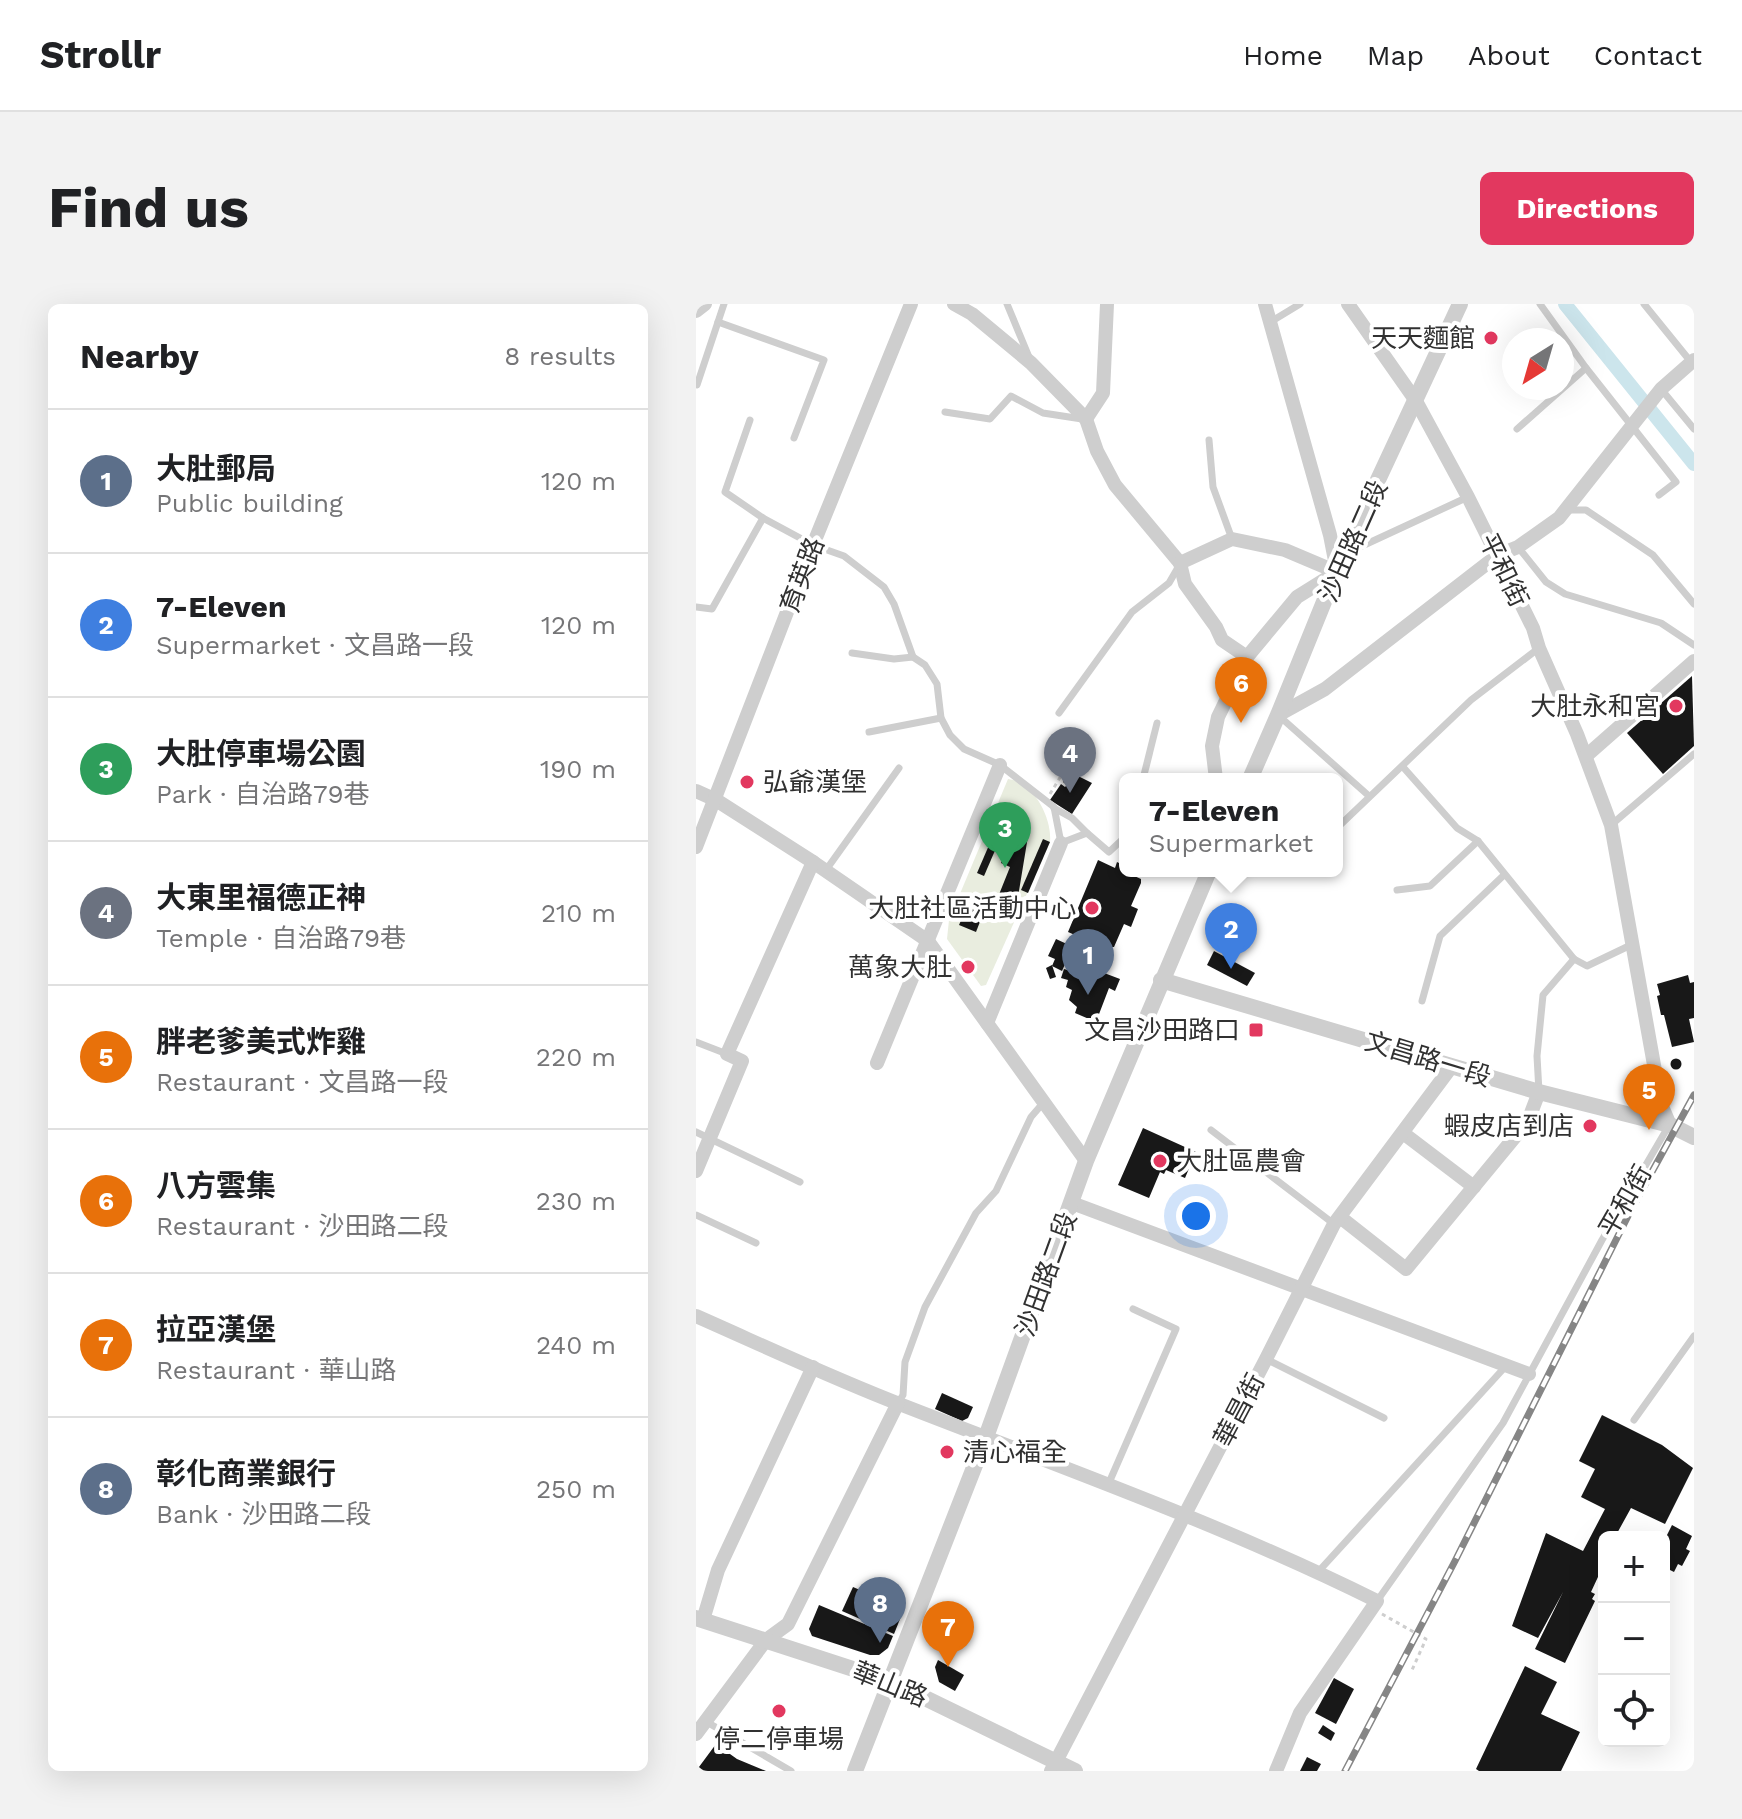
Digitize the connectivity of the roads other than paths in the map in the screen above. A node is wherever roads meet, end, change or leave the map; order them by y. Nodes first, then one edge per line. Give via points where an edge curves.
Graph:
1 (705, 304) edge
2 (724, 304) edge
3 (911, 304) edge
4 (954, 304) edge
5 (1007, 304) edge
6 (1107, 304) edge
7 (1265, 304) edge
8 (1300, 304) edge
9 (1348, 304) edge
10 (1460, 304) edge
11 (1540, 304) edge
12 (1644, 304) edge
13 (696, 311) edge
14 (1272, 321) junction
15 (718, 322) junction
16 (1692, 361) edge
17 (1031, 363) junction
18 (1586, 368) junction
19 (697, 385) edge
20 (1661, 389) junction
21 (1416, 401) junction
22 (945, 412) dead end
23 (1086, 419) junction
24 (750, 420) dead end
25 (1632, 426) junction
26 (1517, 429) dead end
27 (1694, 429) edge
28 (794, 438) dead end
29 (1209, 440) dead end
30 (1659, 495) dead end
31 (1468, 497) junction
32 (1564, 510) junction
33 (763, 518) junction
34 (1232, 539) junction
35 (813, 545) junction
36 (1518, 547) junction
37 (1343, 555) junction
38 (1498, 555) junction
39 (1180, 563) junction
40 (1337, 572) junction
41 (1694, 604) edge
42 (696, 607) edge
43 (1694, 645) edge
44 (1539, 648) junction
45 (852, 653) dead end
46 (913, 657) junction
47 (1247, 657) junction
48 (1694, 661) edge
49 (1059, 713) dead end
50 (1278, 715) junction
51 (941, 718) junction
52 (1157, 723) dead end
53 (869, 732) dead end
54 (1694, 754) edge
55 (1586, 756) junction
56 (1000, 765) junction
57 (1403, 767) junction
58 (899, 768) dead end
59 (1144, 773) edge
60 (1215, 773) edge
61 (1253, 773) edge
62 (696, 791) edge
63 (1369, 796) junction
64 (716, 800) junction
65 (1054, 807) junction
66 (1343, 822) edge
67 (1611, 825) junction
68 (1087, 833) junction
69 (1478, 841) junction
70 (1061, 843) junction
71 (1119, 843) edge
72 (696, 847) edge
73 (819, 867) junction
74 (1504, 875) junction
75 (1206, 877) edge
76 (1397, 890) dead end
77 (928, 941) junction
78 (1633, 944) junction
79 (1574, 959) junction
80 (1161, 980) junction
81 (1422, 1001) dead end
82 (987, 1023) junction
83 (696, 1042) edge
84 (727, 1054) junction
85 (877, 1063) dead end
86 (1452, 1066) junction
87 (1539, 1092) junction
88 (1044, 1102) junction
89 (1670, 1125) junction
90 (1211, 1130) dead end
91 (1403, 1133) junction
92 (703, 1135) edge
93 (1694, 1137) edge
94 (1086, 1161) junction
95 (696, 1171) edge
96 (800, 1182) dead end
97 (1474, 1187) junction
98 (1072, 1203) junction
99 (696, 1215) edge
100 (1337, 1221) junction
101 (756, 1243) dead end
102 (1302, 1290) junction
103 (1133, 1309) dead end
104 (696, 1316) edge
105 (1694, 1336) edge
106 (1266, 1359) junction
107 (1506, 1365) junction
108 (813, 1367) junction
109 (1529, 1374) junction
110 (898, 1403) junction
111 (1384, 1418) dead end
112 (1634, 1420) dead end
113 (986, 1437) junction
114 (1108, 1485) junction
115 (1183, 1516) junction
116 (1318, 1572) junction
117 (1374, 1605) junction
118 (700, 1619) edge
119 (766, 1640) junction
120 (890, 1681) junction
121 (701, 1727) edge
122 (1054, 1766) edge
123 (791, 1771) edge
124 (855, 1771) edge
125 (1075, 1771) edge
126 (1276, 1771) edge

1 - 13 street
2 - 15 lane
3 - 35 street, 育英路
4 - 17 street
5 - 17 lane
6 - 23 street via 1103,393
7 - 14 street
8 - 14 lane
9 - 21 street, 平和街
10 - 21 street, 沙田路二段
11 - 18 lane
12 - 16 lane
14 - 40 street
15 - 19 lane
15 - 28 lane via 824,360
16 - 20 street
17 - 23 street
18 - 25 lane
18 - 26 lane
20 - 25 street
20 - 27 lane
21 - 31 street, 平和街
21 - 37 street, 沙田路二段
22 - 23 lane via 990,419 1011,396 1043,413
23 - 39 street via 1115,485
24 - 33 lane via 725,492
25 - 30 lane via 1676,482
25 - 32 street
29 - 34 lane via 1213,487
31 - 37 lane
31 - 38 street, 平和街
32 - 36 street
32 - 41 lane via 1586,510 1653,555
33 - 35 lane
33 - 42 lane via 712,609
34 - 39 street
34 - 40 street via 1285,550
35 - 46 lane via 844,556 884,587
35 - 64 street, 育英路
36 - 38 street
36 - 43 lane via 1546,582 1565,594 1661,623
37 - 40 street, 沙田路二段
38 - 44 street, 平和街
38 - 50 street via 1325,689
39 - 47 street via 1185,584 1222,640
39 - 49 lane via 1169,583 1132,612
40 - 47 street via 1297,597
40 - 50 street, 沙田路二段
44 - 55 street, 平和街
44 - 57 lane via 1471,700
45 - 46 lane
46 - 51 lane via 937,684
47 - 60 street via 1218,717 1212,746
48 - 55 street
50 - 61 street, 沙田路二段
50 - 63 lane
51 - 53 lane
51 - 56 lane via 964,749
52 - 59 lane
54 - 67 lane
55 - 67 street, 平和街
56 - 65 lane
56 - 77 street
57 - 63 lane
57 - 69 lane via 1457,828
58 - 73 lane
62 - 64 street
63 - 66 lane
64 - 72 street, 育英路
64 - 73 street
65 - 68 lane
65 - 70 lane
67 - 78 street, 平和街
68 - 70 lane
68 - 71 lane via 1109,852
69 - 74 lane
69 - 76 lane via 1430,886
70 - 82 street
73 - 77 street
73 - 84 street
74 - 79 lane
74 - 81 lane via 1440,936
75 - 80 street, 沙田路二段
77 - 82 street
77 - 85 street
78 - 79 lane via 1587,966
78 - 89 street, 平和街 via 1661,1104
79 - 87 lane via 1543,995
80 - 86 street, 文昌路一段
80 - 94 street, 沙田路二段
82 - 88 street
83 - 84 lane
84 - 92 street via 742,1061
86 - 87 street, 文昌路一段
86 - 91 street, 華昌街
87 - 89 street, 文昌路一段
87 - 97 street via 1528,1121
88 - 94 street
88 - 110 lane via 925,1307 905,1362
89 - 93 street, 文昌路一段
89 - 109 lane, 平和街
90 - 100 lane
91 - 97 street
91 - 100 street, 華昌街
92 - 95 street
92 - 96 lane
94 - 98 street, 沙田路二段
97 - 100 street via 1406,1269
98 - 102 street
98 - 113 street, 沙田路二段
99 - 101 lane
100 - 102 street, 華昌街
102 - 106 street, 華昌街
102 - 107 street
103 - 114 lane via 1176,1329
104 - 108 street
105 - 112 lane
106 - 111 lane
106 - 115 street, 華昌街
107 - 109 street
107 - 116 lane
108 - 110 street
108 - 118 street
109 - 117 lane, 平和街 via 1503,1423
110 - 113 street
110 - 119 street via 788,1624
113 - 114 street
113 - 120 street, 沙田路二段
114 - 115 street
115 - 116 street
115 - 122 street, 華昌街
116 - 117 street
117 - 126 street, 平和街 via 1300,1713
118 - 119 street, 華山路
119 - 120 street, 華山路
119 - 121 street
120 - 122 street, 華山路
120 - 124 street, 沙田路二段
121 - 123 lane
122 - 125 street, 華山路

